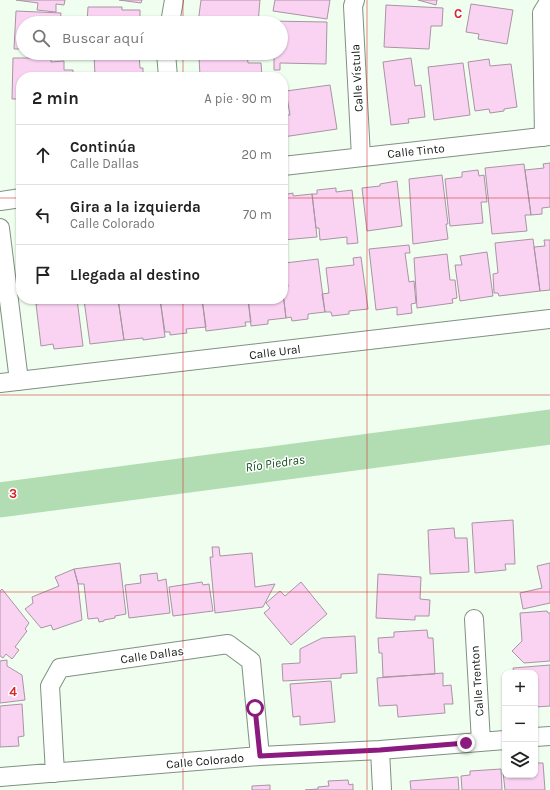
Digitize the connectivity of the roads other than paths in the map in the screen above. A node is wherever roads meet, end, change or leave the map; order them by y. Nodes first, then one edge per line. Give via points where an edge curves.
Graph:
1 (174, 0) edge
2 (355, 0) edge
3 (550, 0) edge
4 (171, 16) edge
5 (167, 60) edge
6 (168, 72) edge
7 (547, 137) edge
8 (361, 157) junction
9 (288, 165) edge
10 (16, 198) edge
11 (0, 200) edge
12 (0, 228) edge
13 (550, 319) edge
14 (19, 381) junction
15 (0, 383) edge
16 (474, 619) dead end
17 (550, 736) edge
18 (538, 737) edge
19 (502, 740) edge
20 (481, 742) junction
21 (380, 750) junction
22 (260, 756) junction
23 (55, 773) junction
24 (0, 777) edge
25 (382, 790) edge

1 - 4 street
2 - 8 street, Calle Vístula via 353,6
3 - 7 street via 542,13
5 - 6 street
7 - 8 street, Calle Tinto
8 - 9 street, Calle Tinto
10 - 11 street
12 - 14 street
13 - 14 street, Calle Ural
14 - 15 street, Calle Ural
16 - 20 street, Calle Trenton
17 - 18 street
19 - 20 street, Calle Colorado
20 - 21 street, Calle Colorado
21 - 22 street, Calle Colorado
21 - 25 street
22 - 23 street, Calle Colorado
22 - 23 street, Calle Dallas via 251,661 228,644 60,668 50,686
23 - 24 street, Calle Colorado

